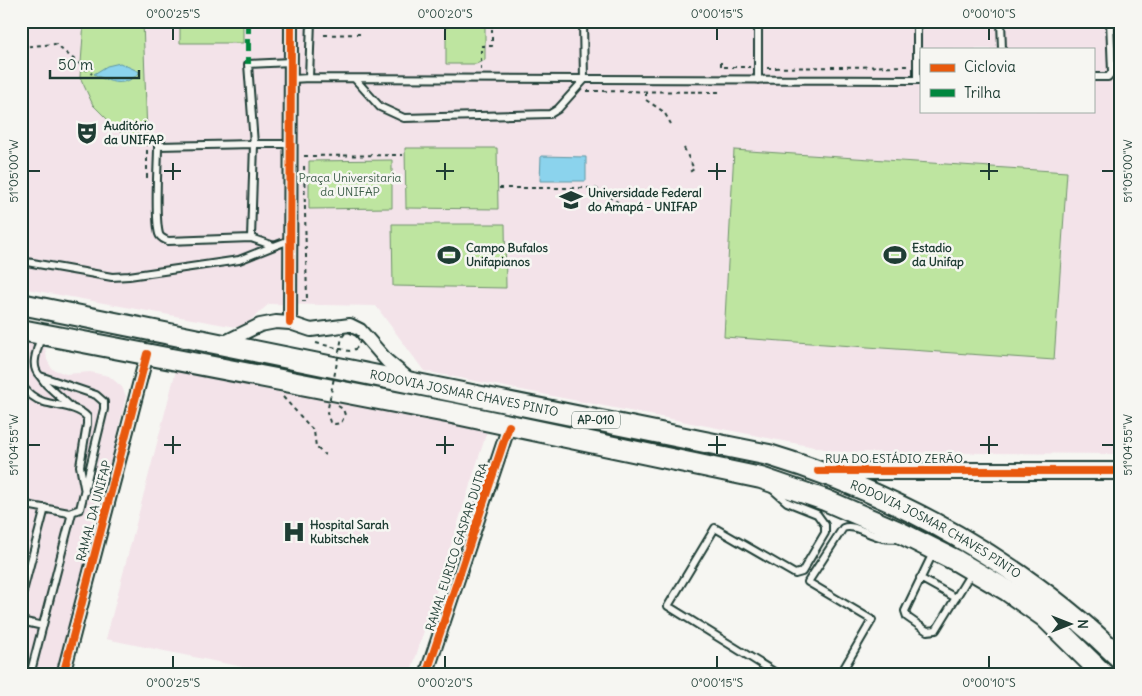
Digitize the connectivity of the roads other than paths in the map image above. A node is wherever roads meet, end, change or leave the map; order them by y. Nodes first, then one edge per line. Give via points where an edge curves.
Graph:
1 (291, 21) edge
2 (311, 21) edge
3 (583, 21) edge
4 (758, 21) edge
5 (918, 21) edge
6 (1001, 21) edge
7 (1110, 21) edge
8 (1002, 48) edge
9 (291, 62) junction
10 (309, 78) junction
11 (1094, 78) edge
12 (292, 79) junction
13 (355, 79) junction
14 (584, 80) junction
15 (758, 80) junction
16 (919, 80) edge
17 (254, 144) junction
18 (292, 144) junction
19 (251, 238) junction
20 (292, 240) junction
21 (274, 246) junction
22 (21, 262) edge
23 (21, 304) edge
24 (290, 323) junction
25 (21, 330) edge
26 (42, 334) junction
27 (219, 345) junction
28 (147, 354) junction
29 (40, 376) junction
30 (413, 384) junction
31 (21, 385) edge
32 (74, 409) junction
33 (509, 426) junction
34 (818, 470) junction
35 (1121, 471) edge
36 (761, 478) junction
37 (86, 493) junction
38 (21, 504) edge
39 (46, 508) junction
40 (72, 513) junction
41 (907, 536) junction
42 (934, 550) junction
43 (973, 570) junction
44 (920, 578) junction
45 (956, 598) junction
46 (21, 599) edge
47 (21, 621) edge
48 (42, 626) junction
49 (1121, 659) edge
50 (30, 675) edge
51 (63, 675) edge
52 (426, 675) edge
53 (779, 675) edge
54 (840, 675) edge
55 (1104, 675) edge

1 - 9 street
2 - 10 lane
3 - 14 lane
4 - 15 lane
5 - 16 lane
6 - 8 lane
7 - 11 lane via 1112,72 1108,77
9 - 12 street
9 - 17 lane via 248,64
10 - 12 lane
10 - 13 lane
12 - 18 street
13 - 14 lane
13 - 14 lane via 380,107 404,118 550,114
14 - 15 lane
15 - 16 lane
17 - 18 lane
17 - 19 lane
17 - 19 lane via 158,146 159,235 163,239
18 - 20 street
19 - 21 lane
20 - 21 lane
20 - 24 street
21 - 22 lane via 239,260 129,276 112,277
23 - 27 main road, RODOVIA JOSMAR CHAVES PINTO / AP-010
24 - 27 street via 260,325
24 - 30 street via 311,330 350,325 360,330 386,361
25 - 26 main road, RODOVIA JOSMAR CHAVES PINTO / AP-010
26 - 28 main road, RODOVIA JOSMAR CHAVES PINTO / AP-010
26 - 29 lane via 34,362
27 - 30 main road, RODOVIA JOSMAR CHAVES PINTO / AP-010
28 - 33 main road, RODOVIA JOSMAR CHAVES PINTO / AP-010 via 452,412
28 - 51 street, RAMAL DA UNIFAP
29 - 32 lane
29 - 37 lane via 96,395 104,402 103,421
30 - 34 main road, RODOVIA JOSMAR CHAVES PINTO / AP-010 via 769,455
31 - 32 lane via 43,402
32 - 37 lane via 87,417 80,466
33 - 36 main road, RODOVIA JOSMAR CHAVES PINTO / AP-010
33 - 52 street, RAMAL EURICO GASPAR DUTRA
34 - 35 street, RUA DO ESTÁDIO ZERÃO
34 - 49 main road, RODOVIA JOSMAR CHAVES PINTO / AP-010 via 902,506 948,530 1046,596
36 - 41 main road, RODOVIA JOSMAR CHAVES PINTO / AP-010 via 825,500
36 - 53 lane via 781,499 817,514 825,524 825,533 802,572 795,574 715,528 668,606
37 - 40 lane via 80,509
38 - 39 lane
39 - 40 lane
39 - 46 lane
40 - 48 lane
41 - 42 main road, RODOVIA JOSMAR CHAVES PINTO / AP-010
41 - 54 lane via 880,539 852,527 843,528 809,579 808,582 872,620
42 - 43 main road, RODOVIA JOSMAR CHAVES PINTO / AP-010
42 - 44 lane
43 - 45 lane
43 - 55 main road, RODOVIA JOSMAR CHAVES PINTO / AP-010 via 1044,617
44 - 45 lane
44 - 45 lane via 905,611 907,617 927,631 936,630
47 - 48 lane
48 - 50 lane

